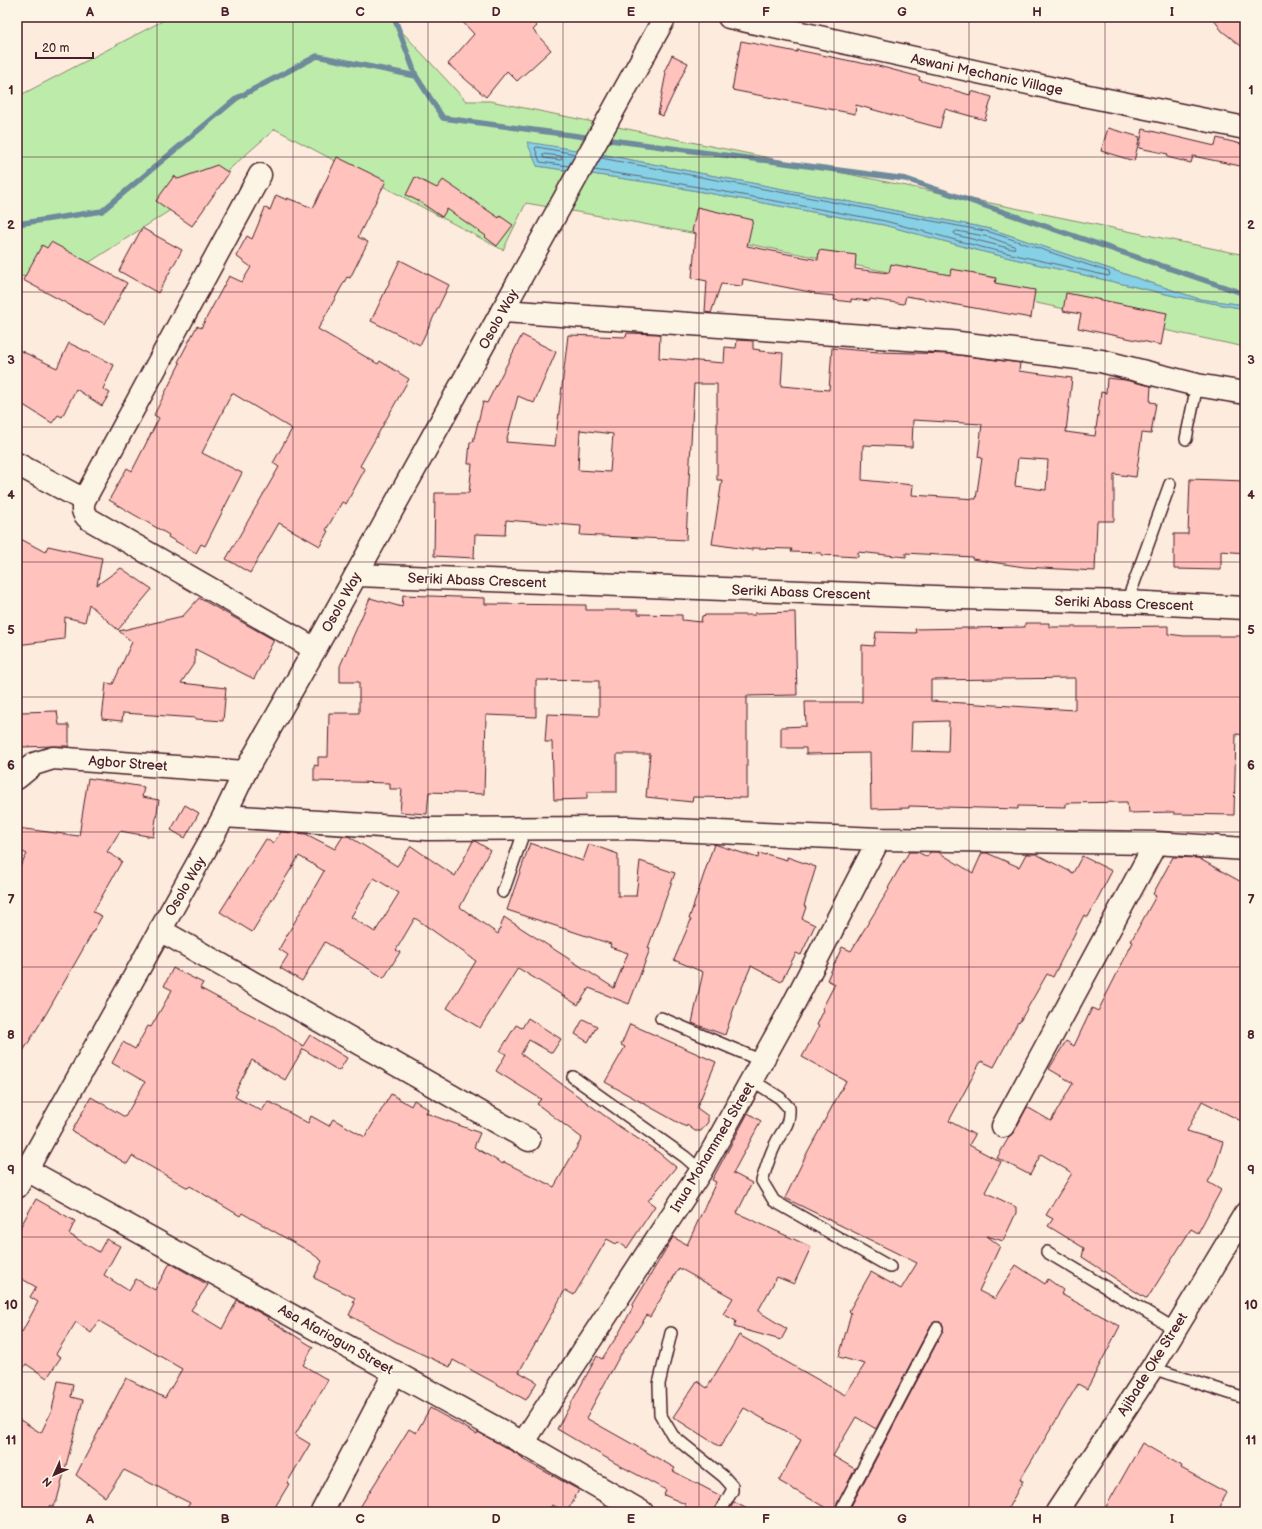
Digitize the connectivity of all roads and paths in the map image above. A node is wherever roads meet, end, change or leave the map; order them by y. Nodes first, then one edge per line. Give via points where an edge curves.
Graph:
1 (665, 17) edge
2 (729, 17) edge
3 (1245, 128) edge
4 (260, 175) dead end
5 (502, 311) junction
6 (1197, 385) junction
7 (1245, 393) edge
8 (1186, 439) dead end
9 (17, 464) edge
10 (1170, 484) dead end
11 (84, 500) junction
12 (356, 575) junction
13 (1127, 602) junction
14 (1245, 608) edge
15 (315, 649) junction
16 (245, 772) junction
17 (17, 778) edge
18 (224, 816) junction
19 (525, 829) junction
20 (879, 839) junction
21 (1156, 843) junction
22 (1245, 849) edge
23 (503, 892) dead end
24 (160, 930) junction
25 (661, 1018) dead end
26 (762, 1061) junction
27 (573, 1077) dead end
28 (752, 1080) junction
29 (1003, 1126) dead end
30 (529, 1140) dead end
31 (701, 1171) junction
32 (22, 1179) edge
33 (1245, 1214) edge
34 (1047, 1252) dead end
35 (890, 1267) dead end
36 (937, 1328) dead end
37 (1175, 1329) junction
38 (671, 1333) dead end
39 (1152, 1368) junction
40 (395, 1372) junction
41 (1245, 1398) edge
42 (523, 1443) junction
43 (629, 1508) edge
44 (322, 1512) edge
45 (720, 1512) edge
46 (840, 1512) edge
47 (1057, 1512) edge

1 - 5 street, Osolo Way
2 - 3 street, Aswani Mechanic Village
4 - 11 street
5 - 6 street via 951,342 1101,362
5 - 12 street, Osolo Way
6 - 7 street
6 - 8 lane
9 - 11 street
10 - 13 lane
11 - 15 street via 82,510 89,519
12 - 13 street, Seriki Abass Crescent
12 - 15 street, Osolo Way
13 - 14 street, Seriki Abass Crescent
15 - 16 street, Osolo Way
16 - 17 street, Agbor Street via 53,758 34,764
16 - 18 street, Osolo Way
18 - 19 street via 427,829
18 - 24 street, Osolo Way
19 - 20 street via 628,828
19 - 23 lane
20 - 21 street
20 - 26 street, Inua Mohammed Street
21 - 22 street
21 - 29 street
24 - 30 street
24 - 32 street, Osolo Way
25 - 26 lane
26 - 28 street, Inua Mohammed Street
27 - 31 lane
28 - 31 street, Inua Mohammed Street
28 - 35 lane via 780,1098 789,1108 790,1119 767,1162 762,1181 774,1201
31 - 42 street, Inua Mohammed Street
32 - 40 street, Asa Afariogun Street via 250,1300
33 - 37 street, Ajibade Oke Street
34 - 37 lane
36 - 46 lane
37 - 39 street, Ajibade Oke Street
38 - 45 lane via 659,1384 660,1414 673,1436 732,1486 732,1491
39 - 41 lane
39 - 47 street, Ajibade Oke Street
40 - 42 street, Asa Afariogun Street
40 - 44 street
42 - 43 street, Asa Afariogun Street

